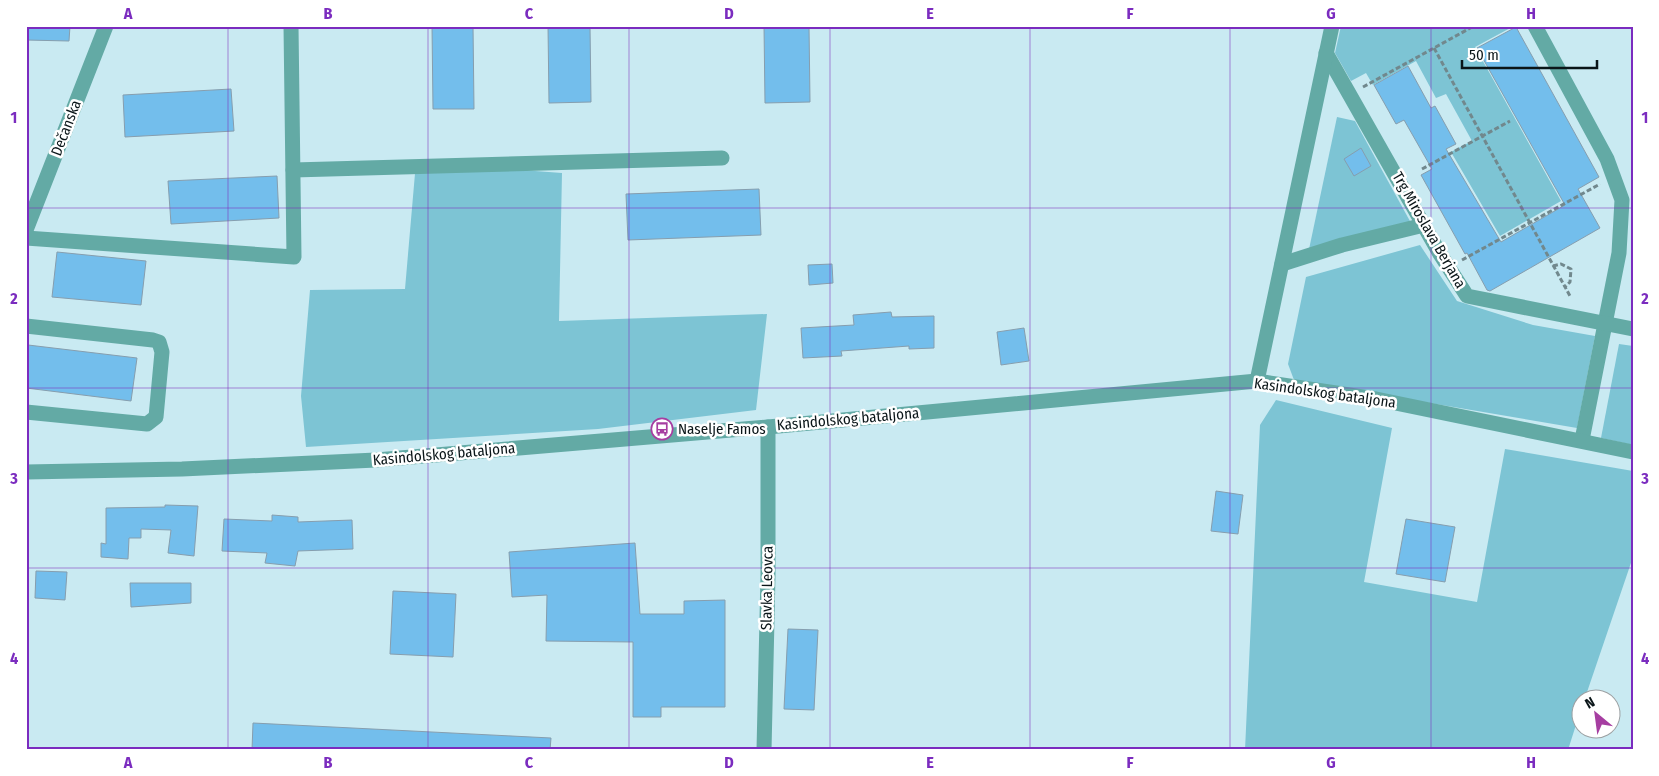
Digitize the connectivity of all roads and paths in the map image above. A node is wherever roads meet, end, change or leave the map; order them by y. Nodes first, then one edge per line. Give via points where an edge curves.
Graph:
1 (106, 26) edge
2 (291, 26) edge
3 (1332, 26) edge
4 (1474, 26) edge
5 (1535, 26) edge
6 (1434, 48) junction
7 (1326, 53) junction
8 (1350, 94) junction
9 (1510, 121) dead end
10 (1482, 136) junction
11 (722, 158) dead end
12 (1422, 169) dead end
13 (293, 170) junction
14 (1603, 183) dead end
15 (1530, 223) junction
16 (1424, 225) junction
17 (26, 230) edge
18 (26, 238) edge
19 (1462, 260) dead end
20 (1282, 264) junction
21 (1553, 266) junction
22 (1565, 287) junction
23 (1570, 296) dead end
24 (1606, 324) junction
25 (26, 326) edge
26 (1633, 329) edge
27 (1258, 381) junction
28 (26, 412) edge
29 (768, 427) junction
30 (1582, 440) junction
31 (1633, 452) edge
32 (26, 472) edge
33 (764, 750) edge

1 - 17 street, Dečanska
2 - 13 street
3 - 7 street
4 - 6 path
5 - 24 street via 1607,158 1622,200 1619,253
6 - 8 path
6 - 10 path
7 - 8 street, Trg Miroslava Berjana
7 - 20 street
8 - 16 street, Trg Miroslava Berjana
9 - 10 path, Trg Miroslava Berjana
10 - 12 path, Trg Miroslava Berjana
10 - 15 path
11 - 13 street
13 - 18 street via 294,257
14 - 15 path
15 - 19 path
15 - 21 path
16 - 20 street
16 - 24 street, Trg Miroslava Berjana via 1467,296
20 - 27 street
21 - 22 path
21 - 22 path via 1561,264 1571,270 1570,282
22 - 23 path
24 - 26 street, Trg Miroslava Berjana
24 - 30 street
25 - 28 street via 153,340 159,342 162,352 156,417 147,424
27 - 29 street, Kasindolskog bataljona
27 - 30 street, Kasindolskog bataljona via 1376,399
29 - 32 street, Kasindolskog bataljona via 376,460
29 - 33 street, Slavka Leovca
30 - 31 street, Kasindolskog bataljona

